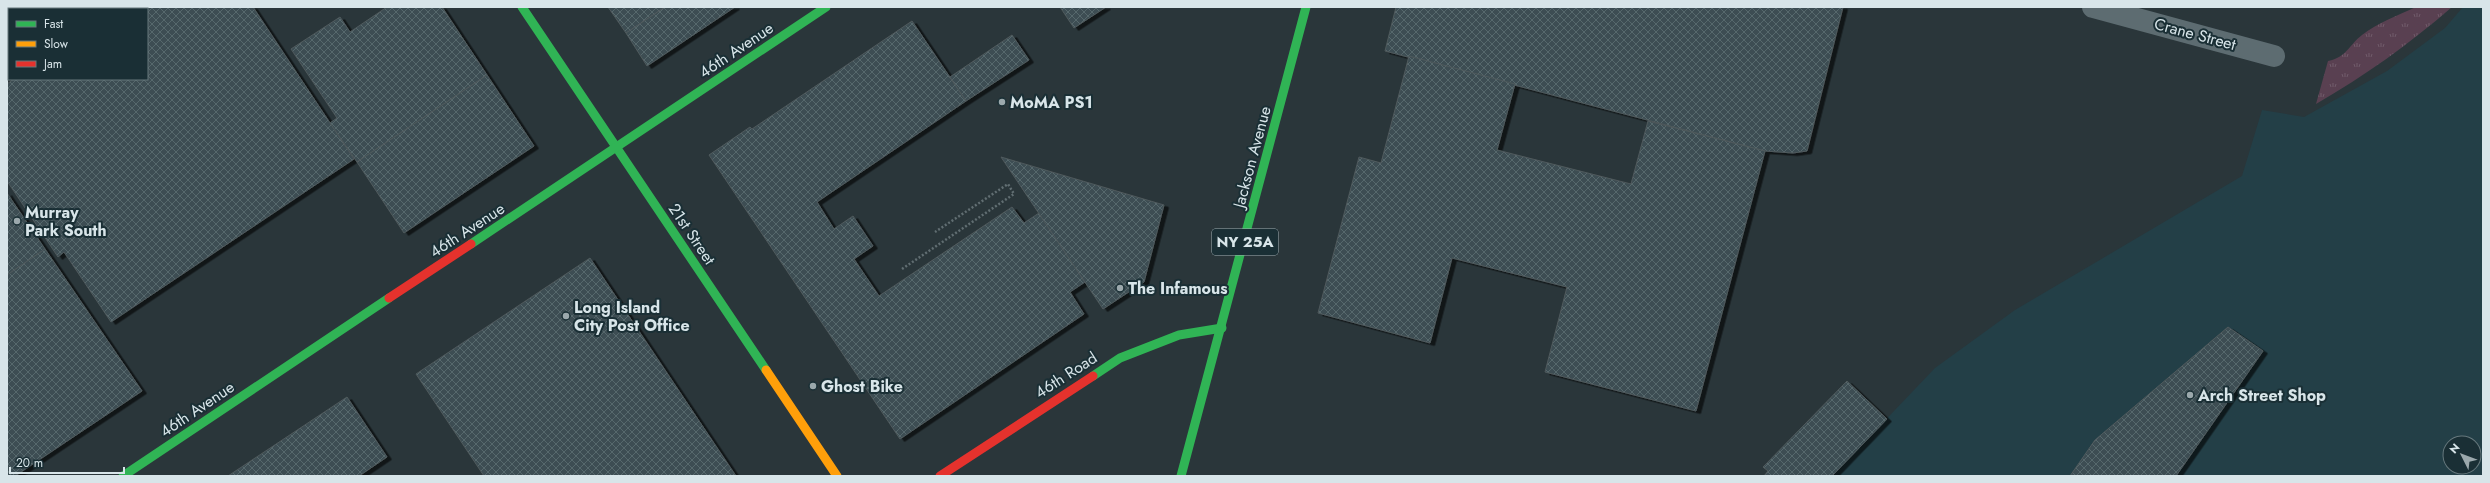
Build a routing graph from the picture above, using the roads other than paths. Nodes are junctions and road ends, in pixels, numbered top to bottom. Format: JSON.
{"nodes":[{"id":1,"x":522,"y":7,"type":"edge"},
{"id":2,"x":826,"y":7,"type":"edge"},
{"id":3,"x":1306,"y":7,"type":"edge"},
{"id":4,"x":2093,"y":7,"type":"edge"},
{"id":5,"x":2274,"y":56,"type":"dead end"},
{"id":6,"x":617,"y":148,"type":"junction"},
{"id":7,"x":1222,"y":328,"type":"junction"},
{"id":8,"x":123,"y":476,"type":"edge"},
{"id":9,"x":837,"y":476,"type":"edge"},
{"id":10,"x":940,"y":476,"type":"edge"},
{"id":11,"x":1181,"y":476,"type":"edge"}],
"edges":[{"from":1,"to":6,"type":"street","name":"21st Street"},
{"from":2,"to":6,"type":"street","name":"46th Avenue"},
{"from":3,"to":7,"type":"street","name":"Jackson Avenue","number":"NY 25A"},
{"from":4,"to":5,"type":"street","name":"Crane Street"},
{"from":6,"to":8,"type":"street","name":"46th Avenue"},
{"from":6,"to":9,"type":"street","name":"21st Street"},
{"from":7,"to":10,"type":"street","name":"46th Road"},
{"from":7,"to":11,"type":"street","name":"Jackson Avenue","number":"NY 25A"}]}
